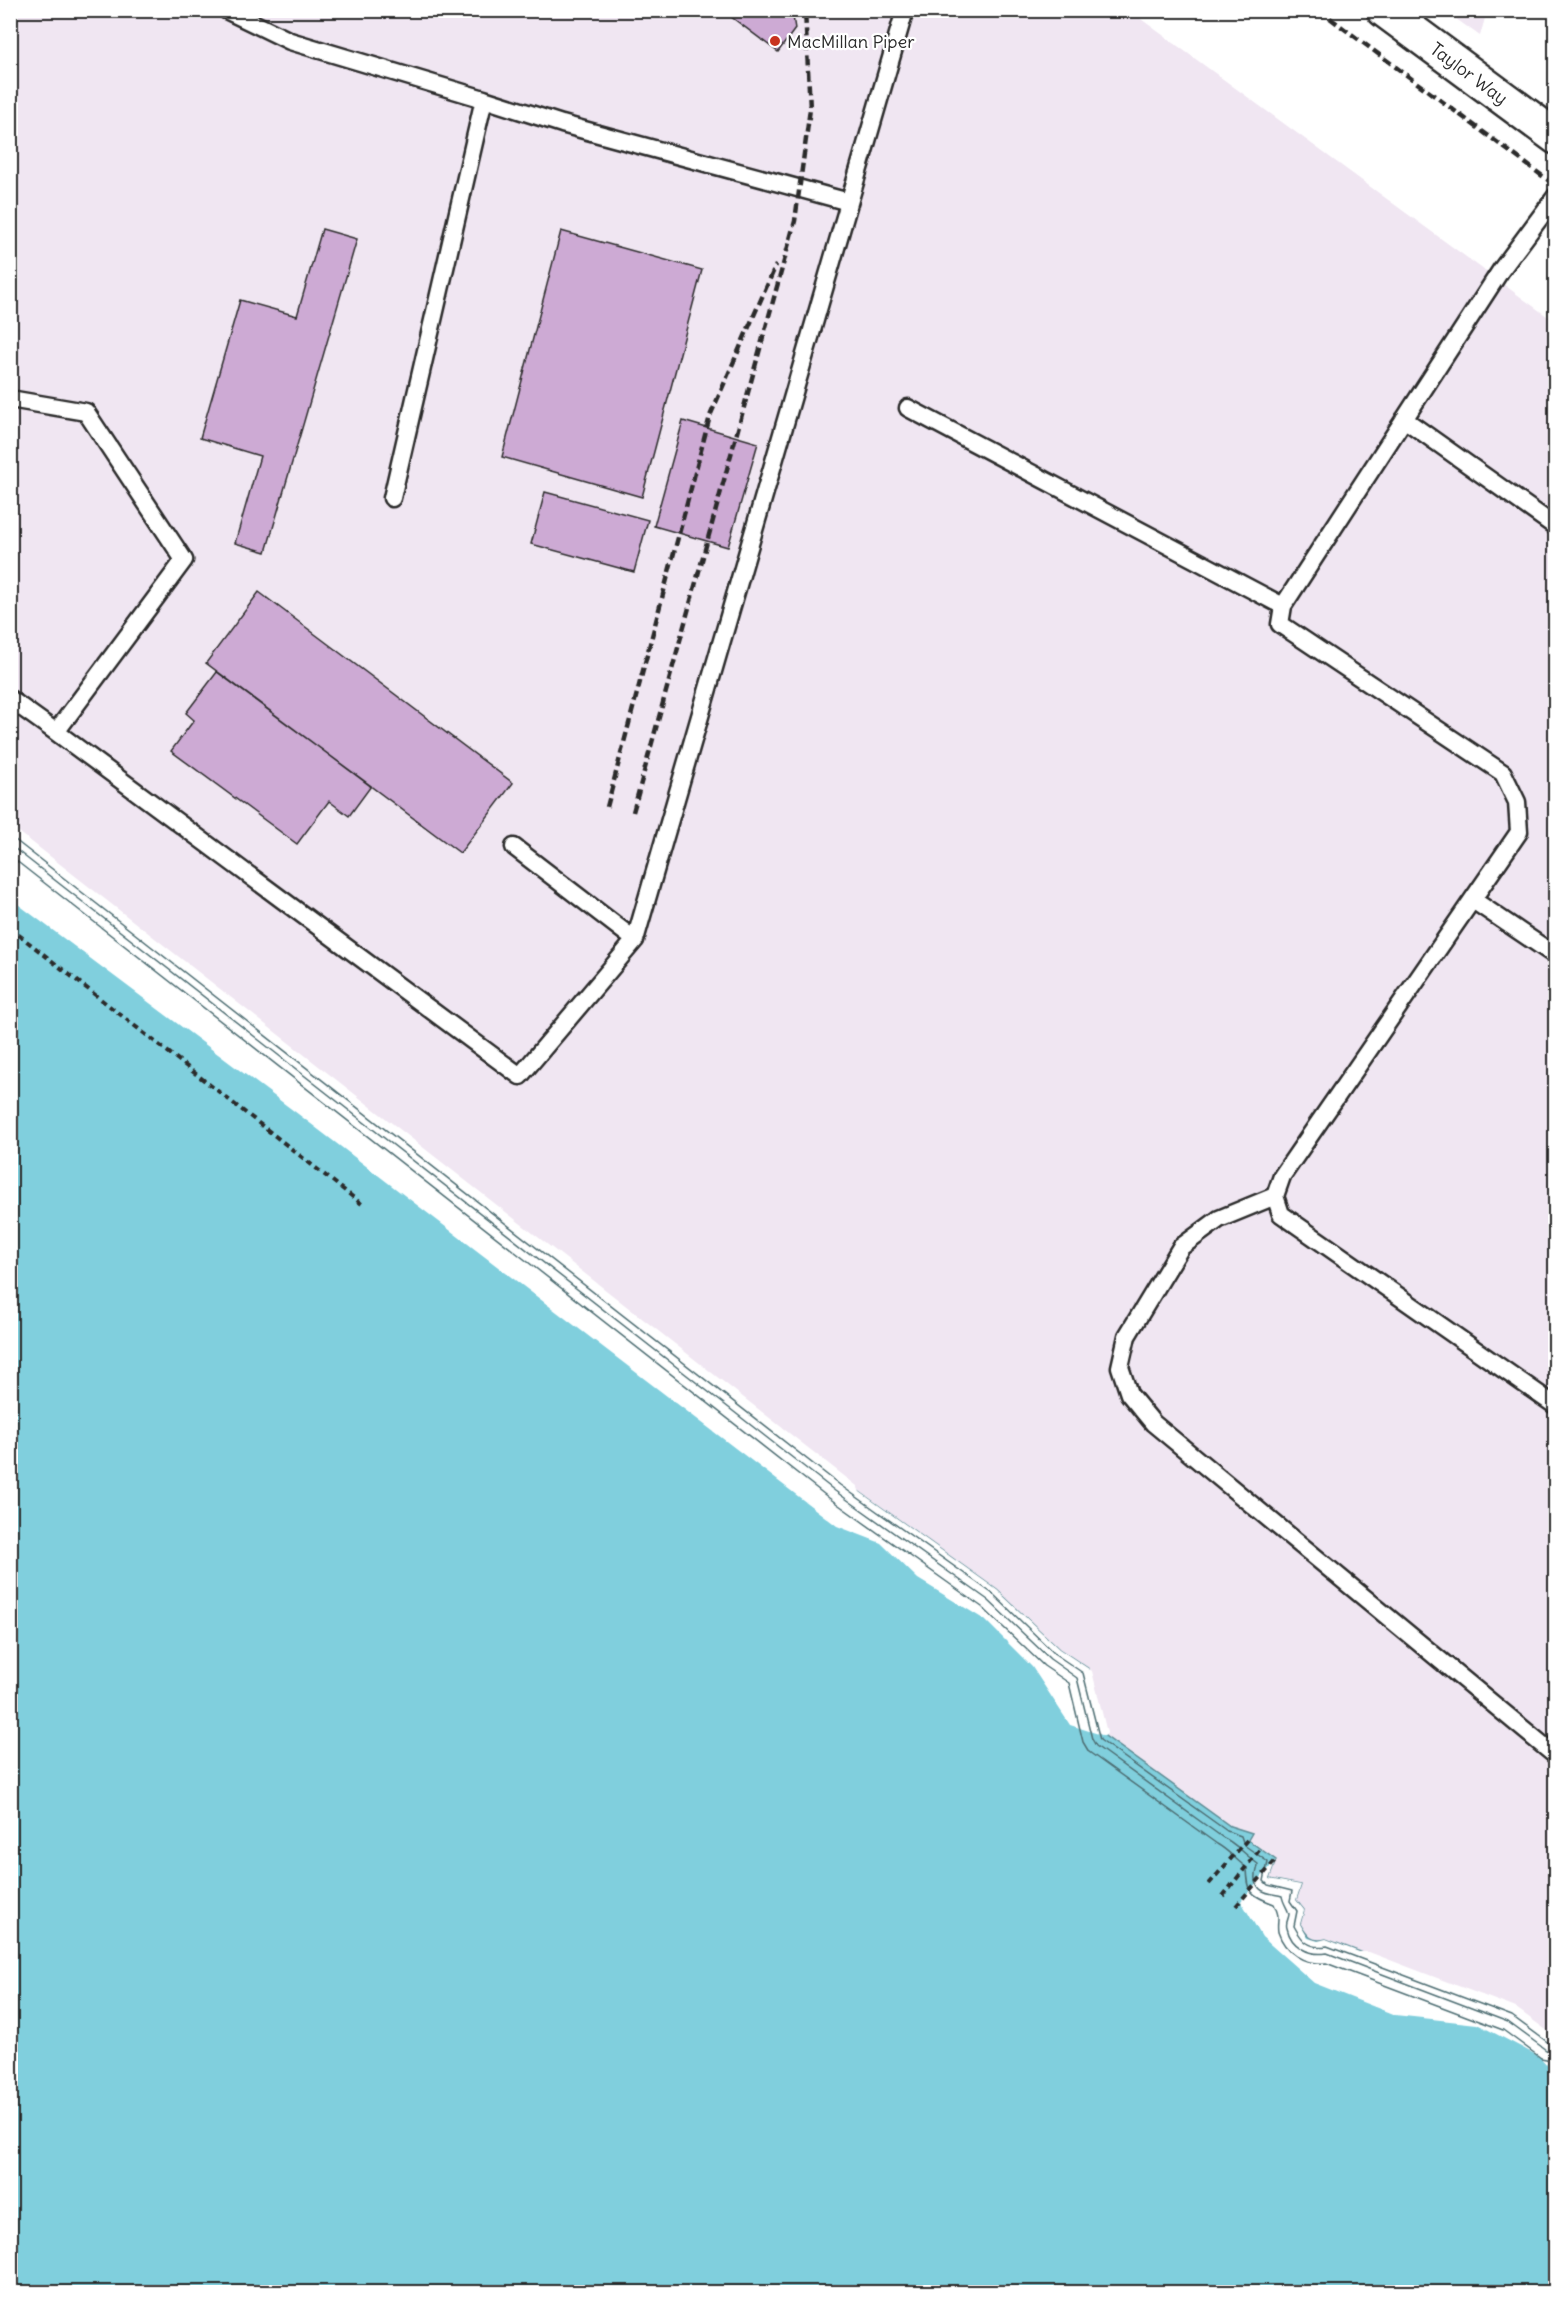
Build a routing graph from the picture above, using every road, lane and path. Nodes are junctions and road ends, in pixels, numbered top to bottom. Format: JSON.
{"nodes":[{"id":1,"x":226,"y":10,"type":"edge"},
{"id":2,"x":904,"y":10,"type":"edge"},
{"id":3,"x":1384,"y":10,"type":"edge"},
{"id":4,"x":484,"y":99,"type":"junction"},
{"id":5,"x":1556,"y":137,"type":"edge"},
{"id":6,"x":1556,"y":196,"type":"edge"},
{"id":7,"x":849,"y":202,"type":"junction"},
{"id":8,"x":10,"y":399,"type":"edge"},
{"id":9,"x":908,"y":408,"type":"dead end"},
{"id":10,"x":1404,"y":419,"type":"junction"},
{"id":11,"x":392,"y":498,"type":"dead end"},
{"id":12,"x":1556,"y":527,"type":"edge"},
{"id":13,"x":1283,"y":606,"type":"junction"},
{"id":14,"x":10,"y":699,"type":"edge"},
{"id":15,"x":56,"y":732,"type":"junction"},
{"id":16,"x":514,"y":847,"type":"dead end"},
{"id":17,"x":1473,"y":900,"type":"junction"},
{"id":18,"x":10,"y":928,"type":"edge"},
{"id":19,"x":635,"y":940,"type":"junction"},
{"id":20,"x":1556,"y":956,"type":"edge"},
{"id":21,"x":1275,"y":1196,"type":"junction"},
{"id":22,"x":363,"y":1205,"type":"dead end"},
{"id":23,"x":1556,"y":1406,"type":"edge"},
{"id":24,"x":1556,"y":1756,"type":"edge"},
{"id":25,"x":1247,"y":1840,"type":"dead end"},
{"id":26,"x":1260,"y":1849,"type":"dead end"},
{"id":27,"x":1276,"y":1860,"type":"dead end"},
{"id":28,"x":1209,"y":1884,"type":"dead end"},
{"id":29,"x":1223,"y":1896,"type":"dead end"},
{"id":30,"x":1236,"y":1906,"type":"dead end"}],
"edges":[{"from":1,"to":4,"type":"lane"},
{"from":2,"to":7,"type":"lane"},
{"from":3,"to":5,"type":"street","name":"Taylor Way"},
{"from":4,"to":7,"type":"lane"},
{"from":4,"to":11,"type":"lane"},
{"from":6,"to":10,"type":"lane"},
{"from":7,"to":19,"type":"lane"},
{"from":8,"to":15,"type":"lane"},
{"from":9,"to":13,"type":"lane"},
{"from":10,"to":12,"type":"lane"},
{"from":10,"to":13,"type":"lane"},
{"from":13,"to":17,"type":"lane"},
{"from":14,"to":15,"type":"lane"},
{"from":15,"to":19,"type":"lane"},
{"from":16,"to":19,"type":"lane"},
{"from":17,"to":20,"type":"lane"},
{"from":17,"to":21,"type":"lane"},
{"from":18,"to":22,"type":"path"},
{"from":21,"to":23,"type":"lane"},
{"from":21,"to":24,"type":"lane"},
{"from":25,"to":28,"type":"path"},
{"from":26,"to":29,"type":"path"},
{"from":27,"to":30,"type":"path"}]}
